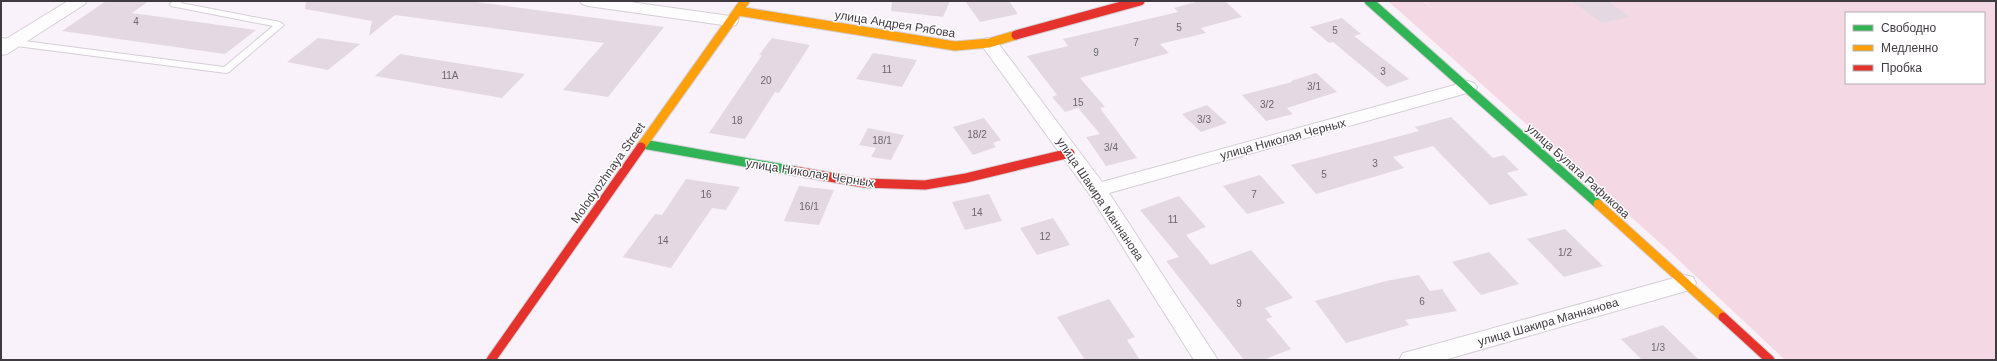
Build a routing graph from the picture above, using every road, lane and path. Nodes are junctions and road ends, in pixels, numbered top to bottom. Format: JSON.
{"nodes":[{"id":1,"x":79,"y":1,"type":"edge"},
{"id":2,"x":178,"y":1,"type":"edge"},
{"id":3,"x":588,"y":1,"type":"edge"},
{"id":4,"x":745,"y":1,"type":"edge"},
{"id":5,"x":1140,"y":1,"type":"edge"},
{"id":6,"x":1369,"y":1,"type":"edge"},
{"id":7,"x":734,"y":16,"type":"junction"},
{"id":8,"x":989,"y":43,"type":"junction"},
{"id":9,"x":4,"y":45,"type":"edge"},
{"id":10,"x":1468,"y":87,"type":"junction"},
{"id":11,"x":643,"y":144,"type":"junction"},
{"id":12,"x":1070,"y":153,"type":"junction"},
{"id":13,"x":1097,"y":190,"type":"junction"},
{"id":14,"x":1685,"y":283,"type":"junction"},
{"id":15,"x":491,"y":360,"type":"edge"},
{"id":16,"x":1206,"y":360,"type":"edge"},
{"id":17,"x":1411,"y":360,"type":"edge"},
{"id":18,"x":1770,"y":360,"type":"edge"}],
"edges":[{"from":1,"to":9,"type":"street"},
{"from":2,"to":9,"type":"lane"},
{"from":3,"to":7,"type":"street"},
{"from":4,"to":7,"type":"street","name":"Molodyozhnaya Street"},
{"from":5,"to":8,"type":"street","name":"улица Андрея Рябова"},
{"from":6,"to":10,"type":"street","name":"улица Булата Рафикова"},
{"from":7,"to":8,"type":"street","name":"улица Андрея Рябова"},
{"from":7,"to":11,"type":"street","name":"Molodyozhnaya Street"},
{"from":8,"to":12,"type":"street","name":"улица Шакира Маннанова"},
{"from":10,"to":13,"type":"street","name":"улица Николая Черных"},
{"from":10,"to":14,"type":"street","name":"улица Булата Рафикова"},
{"from":11,"to":12,"type":"street","name":"улица Николая Черных"},
{"from":11,"to":15,"type":"street","name":"Molodyozhnaya Street"},
{"from":12,"to":13,"type":"street","name":"улица Шакира Маннанова"},
{"from":13,"to":16,"type":"street","name":"улица Шакира Маннанова"},
{"from":14,"to":17,"type":"street","name":"улица Шакира Маннанова"},
{"from":14,"to":18,"type":"street","name":"улица Булата Рафикова"}]}
